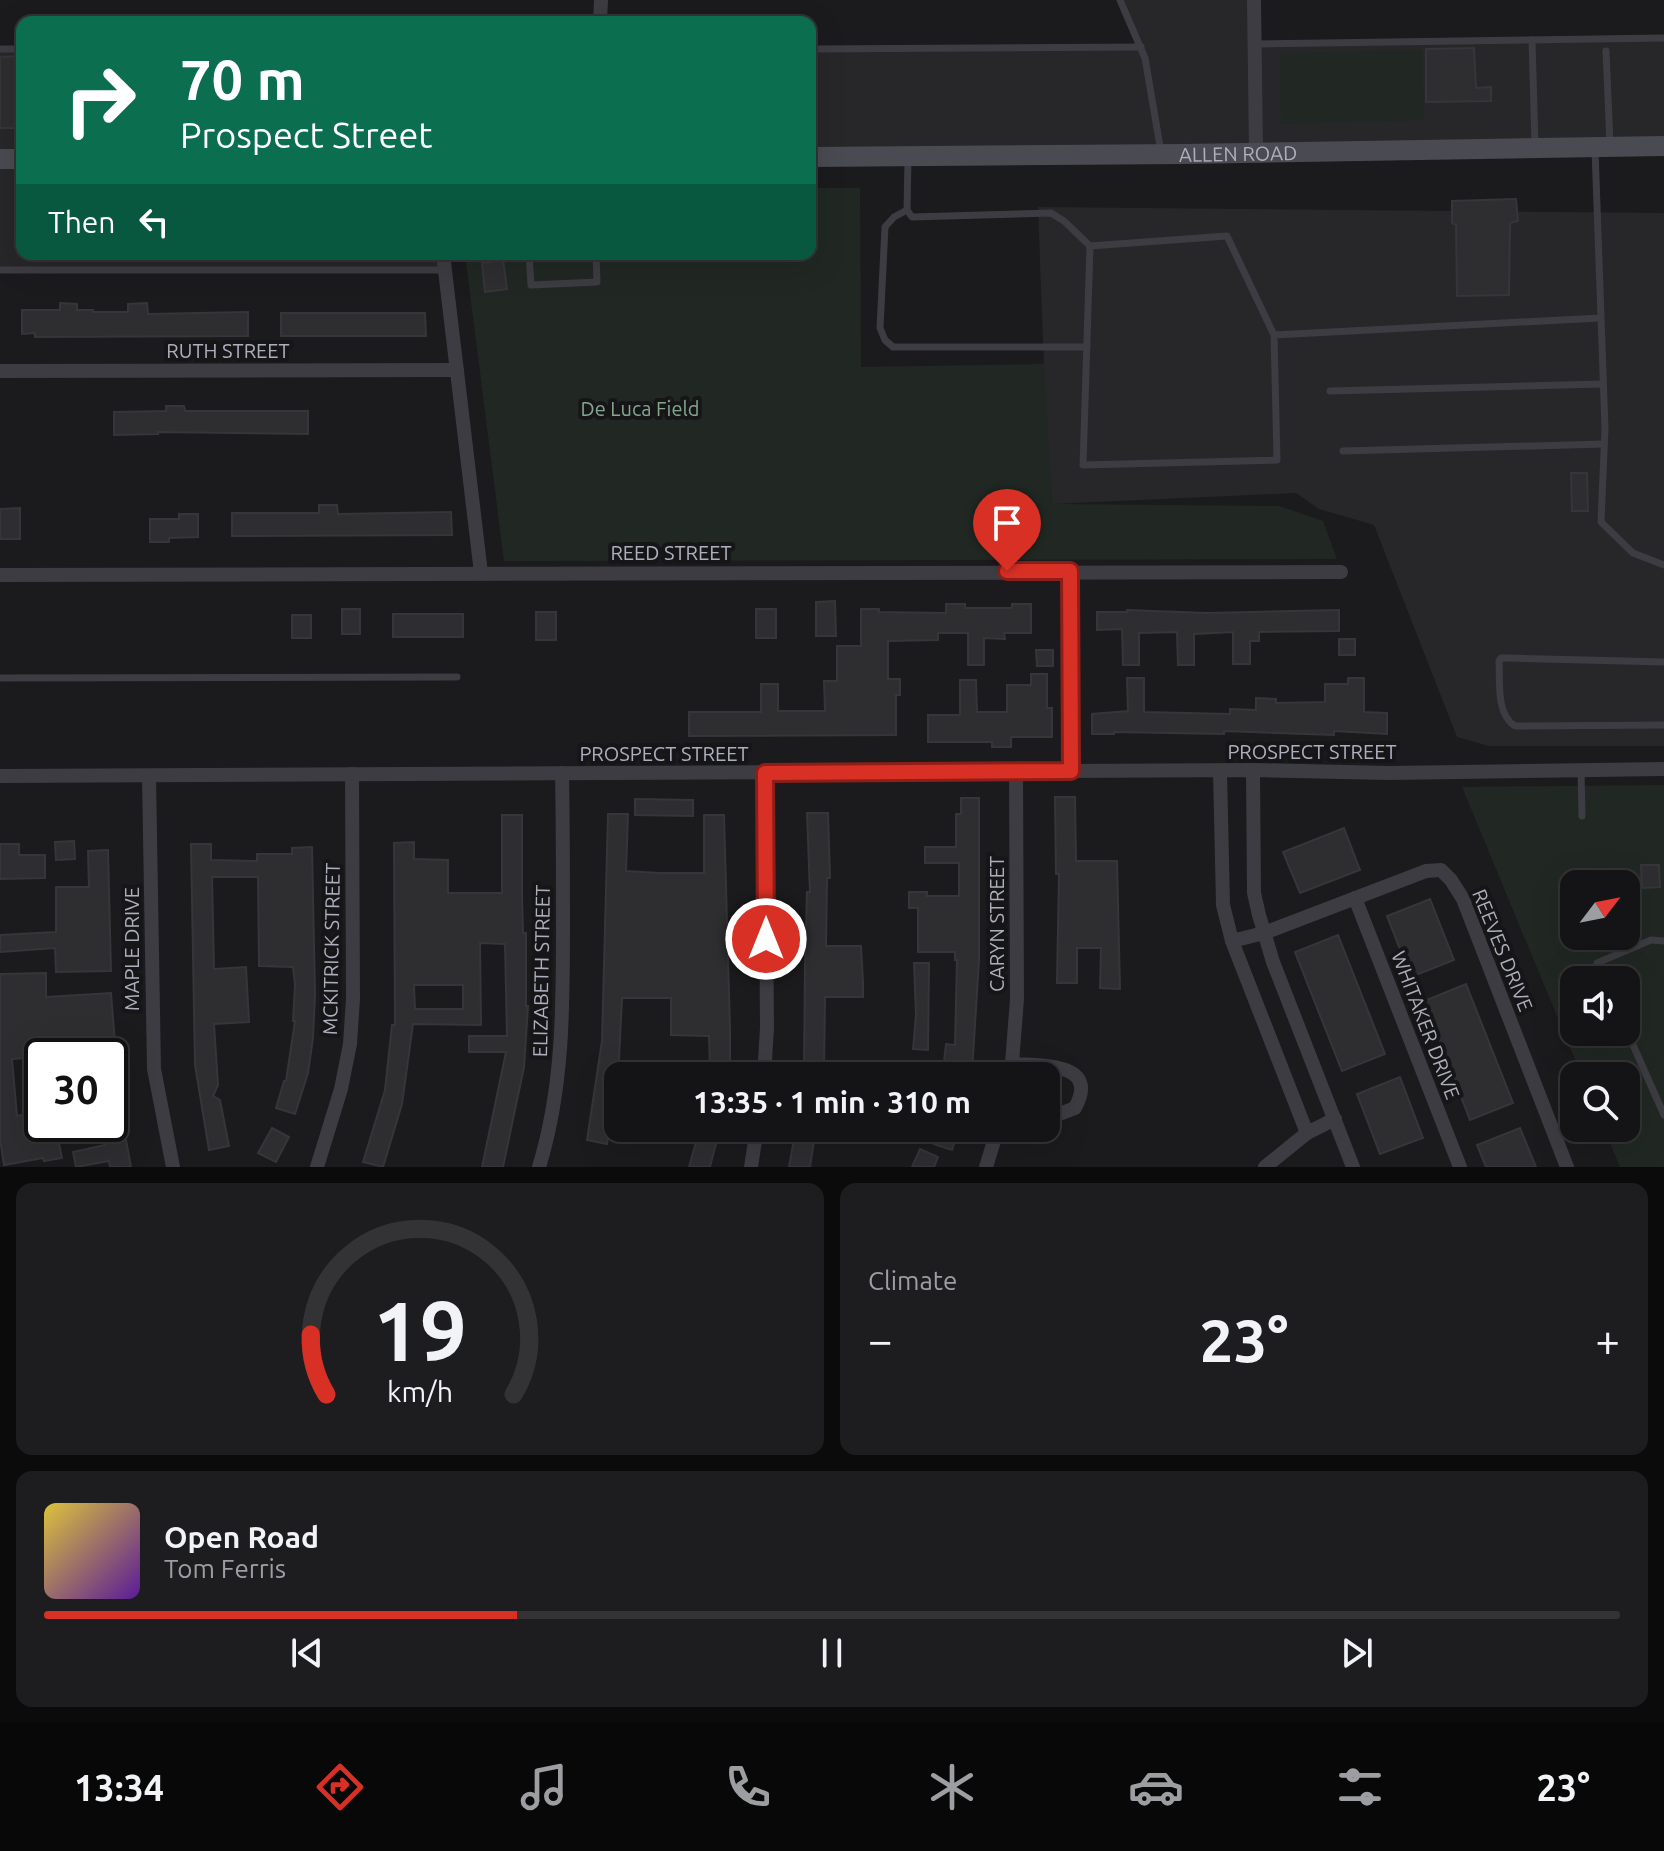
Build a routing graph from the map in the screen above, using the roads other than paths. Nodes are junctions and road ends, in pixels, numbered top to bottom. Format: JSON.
{"nodes":[{"id":1,"x":1120,"y":0,"type":"edge"},
{"id":2,"x":1254,"y":0,"type":"edge"},
{"id":3,"x":1664,"y":38,"type":"edge"},
{"id":4,"x":1532,"y":40,"type":"junction"},
{"id":5,"x":1254,"y":44,"type":"junction"},
{"id":6,"x":1141,"y":47,"type":"junction"},
{"id":7,"x":816,"y":49,"type":"edge"},
{"id":8,"x":1606,"y":51,"type":"dead end"},
{"id":9,"x":1602,"y":146,"type":"junction"},
{"id":10,"x":1664,"y":146,"type":"edge"},
{"id":11,"x":1535,"y":147,"type":"junction"},
{"id":12,"x":1256,"y":151,"type":"junction"},
{"id":13,"x":1161,"y":155,"type":"junction"},
{"id":14,"x":816,"y":157,"type":"edge"},
{"id":15,"x":908,"y":157,"type":"junction"},
{"id":16,"x":907,"y":210,"type":"junction"},
{"id":17,"x":1090,"y":246,"type":"junction"},
{"id":18,"x":444,"y":260,"type":"edge"},
{"id":19,"x":529,"y":260,"type":"edge"},
{"id":20,"x":596,"y":260,"type":"edge"},
{"id":21,"x":0,"y":270,"type":"edge"},
{"id":22,"x":445,"y":270,"type":"junction"},
{"id":23,"x":1600,"y":318,"type":"junction"},
{"id":24,"x":1274,"y":335,"type":"junction"},
{"id":25,"x":1087,"y":347,"type":"junction"},
{"id":26,"x":457,"y":370,"type":"junction"},
{"id":27,"x":0,"y":371,"type":"edge"},
{"id":28,"x":1603,"y":384,"type":"junction"},
{"id":29,"x":1330,"y":391,"type":"dead end"},
{"id":30,"x":1604,"y":444,"type":"junction"},
{"id":31,"x":1343,"y":451,"type":"dead end"},
{"id":32,"x":1664,"y":565,"type":"edge"},
{"id":33,"x":1070,"y":571,"type":"junction"},
{"id":34,"x":1341,"y":572,"type":"dead end"},
{"id":35,"x":481,"y":573,"type":"junction"},
{"id":36,"x":0,"y":575,"type":"edge"},
{"id":37,"x":1664,"y":662,"type":"edge"},
{"id":38,"x":457,"y":677,"type":"dead end"},
{"id":39,"x":0,"y":678,"type":"edge"},
{"id":40,"x":1664,"y":725,"type":"edge"},
{"id":41,"x":1664,"y":769,"type":"edge"},
{"id":42,"x":1253,"y":770,"type":"junction"},
{"id":43,"x":1581,"y":770,"type":"junction"},
{"id":44,"x":1016,"y":771,"type":"junction"},
{"id":45,"x":1071,"y":771,"type":"junction"},
{"id":46,"x":1220,"y":771,"type":"junction"},
{"id":47,"x":562,"y":773,"type":"junction"},
{"id":48,"x":765,"y":773,"type":"junction"},
{"id":49,"x":352,"y":774,"type":"junction"},
{"id":50,"x":0,"y":776,"type":"edge"},
{"id":51,"x":149,"y":776,"type":"junction"},
{"id":52,"x":1582,"y":816,"type":"dead end"},
{"id":53,"x":1355,"y":898,"type":"junction"},
{"id":54,"x":1264,"y":933,"type":"junction"},
{"id":55,"x":1232,"y":941,"type":"junction"},
{"id":56,"x":1664,"y":941,"type":"edge"},
{"id":57,"x":1598,"y":966,"type":"edge"},
{"id":58,"x":1634,"y":1046,"type":"edge"},
{"id":59,"x":765,"y":1062,"type":"edge"},
{"id":60,"x":1013,"y":1062,"type":"edge"},
{"id":61,"x":1060,"y":1067,"type":"edge"},
{"id":62,"x":1060,"y":1113,"type":"edge"},
{"id":63,"x":1664,"y":1115,"type":"edge"},
{"id":64,"x":1335,"y":1119,"type":"junction"},
{"id":65,"x":1307,"y":1133,"type":"junction"},
{"id":66,"x":755,"y":1142,"type":"edge"},
{"id":67,"x":994,"y":1142,"type":"edge"},
{"id":68,"x":173,"y":1167,"type":"edge"},
{"id":69,"x":317,"y":1167,"type":"edge"},
{"id":70,"x":539,"y":1167,"type":"edge"},
{"id":71,"x":751,"y":1167,"type":"edge"},
{"id":72,"x":986,"y":1167,"type":"edge"},
{"id":73,"x":1265,"y":1167,"type":"edge"},
{"id":74,"x":1353,"y":1167,"type":"edge"},
{"id":75,"x":1460,"y":1167,"type":"edge"},
{"id":76,"x":1567,"y":1167,"type":"edge"}],
"edges":[{"from":1,"to":6,"type":"lane"},
{"from":2,"to":5,"type":"street"},
{"from":3,"to":4,"type":"lane"},
{"from":4,"to":5,"type":"lane"},
{"from":4,"to":11,"type":"lane"},
{"from":5,"to":12,"type":"street"},
{"from":6,"to":7,"type":"lane"},
{"from":6,"to":13,"type":"lane"},
{"from":8,"to":9,"type":"lane"},
{"from":9,"to":10,"type":"main road","name":"ALLEN ROAD"},
{"from":9,"to":11,"type":"main road","name":"ALLEN ROAD"},
{"from":9,"to":23,"type":"lane"},
{"from":11,"to":12,"type":"main road","name":"ALLEN ROAD"},
{"from":12,"to":13,"type":"main road","name":"ALLEN ROAD"},
{"from":13,"to":15,"type":"main road","name":"ALLEN ROAD"},
{"from":14,"to":15,"type":"main road","name":"ALLEN ROAD"},
{"from":15,"to":16,"type":"lane"},
{"from":16,"to":17,"type":"lane"},
{"from":16,"to":25,"type":"lane"},
{"from":17,"to":24,"type":"lane"},
{"from":17,"to":25,"type":"lane"},
{"from":18,"to":22,"type":"street"},
{"from":19,"to":20,"type":"lane"},
{"from":21,"to":22,"type":"lane"},
{"from":22,"to":26,"type":"street"},
{"from":23,"to":24,"type":"lane"},
{"from":23,"to":28,"type":"lane"},
{"from":24,"to":25,"type":"lane"},
{"from":26,"to":27,"type":"street","name":"RUTH STREET"},
{"from":26,"to":35,"type":"street"},
{"from":28,"to":29,"type":"lane"},
{"from":28,"to":30,"type":"lane"},
{"from":30,"to":31,"type":"lane"},
{"from":30,"to":32,"type":"lane"},
{"from":33,"to":34,"type":"street","name":"REED STREET"},
{"from":33,"to":35,"type":"street","name":"REED STREET"},
{"from":33,"to":45,"type":"street"},
{"from":35,"to":36,"type":"street","name":"REED STREET"},
{"from":37,"to":40,"type":"lane"},
{"from":38,"to":39,"type":"lane"},
{"from":41,"to":43,"type":"street","name":"PROSPECT STREET"},
{"from":42,"to":43,"type":"street","name":"PROSPECT STREET"},
{"from":42,"to":46,"type":"street","name":"PROSPECT STREET"},
{"from":42,"to":54,"type":"street"},
{"from":43,"to":52,"type":"lane"},
{"from":44,"to":45,"type":"street","name":"PROSPECT STREET"},
{"from":44,"to":48,"type":"street","name":"PROSPECT STREET"},
{"from":44,"to":60,"type":"street","name":"CARYN STREET"},
{"from":45,"to":46,"type":"street","name":"PROSPECT STREET"},
{"from":46,"to":55,"type":"street"},
{"from":47,"to":48,"type":"street","name":"PROSPECT STREET"},
{"from":47,"to":49,"type":"street","name":"PROSPECT STREET"},
{"from":47,"to":70,"type":"street","name":"ELIZABETH STREET"},
{"from":48,"to":59,"type":"street"},
{"from":49,"to":51,"type":"street","name":"PROSPECT STREET"},
{"from":49,"to":69,"type":"street","name":"MCKITRICK STREET"},
{"from":50,"to":51,"type":"street","name":"PROSPECT STREET"},
{"from":51,"to":68,"type":"street","name":"MAPLE DRIVE"},
{"from":53,"to":54,"type":"street","name":"REEVES DRIVE"},
{"from":53,"to":75,"type":"street","name":"WHITAKER DRIVE"},
{"from":53,"to":76,"type":"street","name":"REEVES DRIVE"},
{"from":54,"to":55,"type":"street","name":"REEVES DRIVE"},
{"from":54,"to":64,"type":"street"},
{"from":55,"to":65,"type":"street"},
{"from":56,"to":57,"type":"lane"},
{"from":58,"to":63,"type":"lane"},
{"from":61,"to":62,"type":"street"},
{"from":64,"to":65,"type":"street"},
{"from":64,"to":74,"type":"street"},
{"from":65,"to":73,"type":"street"},
{"from":66,"to":71,"type":"street"},
{"from":67,"to":72,"type":"street"}]}
